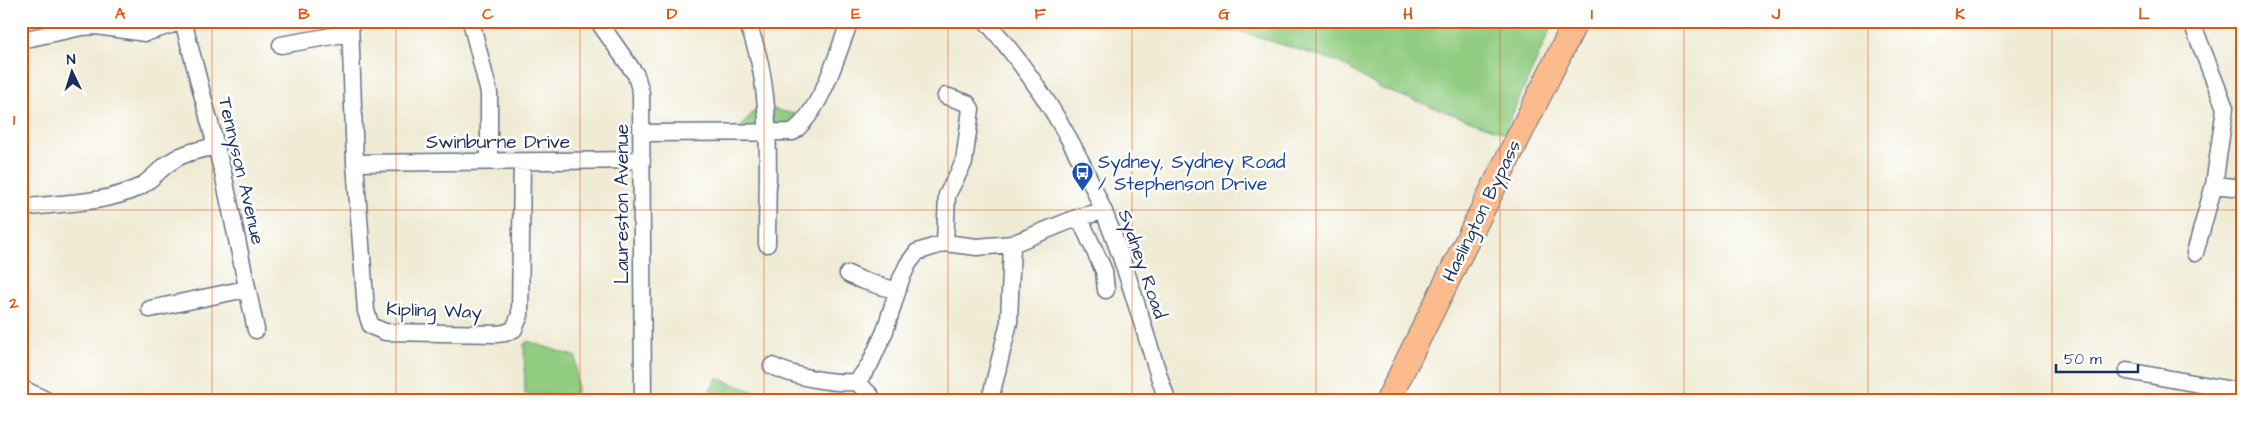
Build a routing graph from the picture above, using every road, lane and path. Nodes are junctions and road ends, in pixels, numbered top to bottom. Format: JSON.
{"nodes":[{"id":1,"x":183,"y":21,"type":"edge"},
{"id":2,"x":471,"y":21,"type":"edge"},
{"id":3,"x":598,"y":21,"type":"edge"},
{"id":4,"x":746,"y":21,"type":"edge"},
{"id":5,"x":850,"y":21,"type":"edge"},
{"id":6,"x":986,"y":21,"type":"edge"},
{"id":7,"x":1576,"y":21,"type":"edge"},
{"id":8,"x":349,"y":27,"type":"edge"},
{"id":9,"x":2194,"y":28,"type":"dead end"},
{"id":10,"x":21,"y":40,"type":"edge"},
{"id":11,"x":281,"y":45,"type":"dead end"},
{"id":12,"x":946,"y":96,"type":"dead end"},
{"id":13,"x":642,"y":133,"type":"junction"},
{"id":14,"x":766,"y":134,"type":"junction"},
{"id":15,"x":216,"y":146,"type":"junction"},
{"id":16,"x":642,"y":160,"type":"junction"},
{"id":17,"x":489,"y":161,"type":"junction"},
{"id":18,"x":522,"y":162,"type":"junction"},
{"id":19,"x":355,"y":163,"type":"junction"},
{"id":20,"x":2214,"y":185,"type":"junction"},
{"id":21,"x":2243,"y":188,"type":"edge"},
{"id":22,"x":21,"y":208,"type":"edge"},
{"id":23,"x":1104,"y":211,"type":"junction"},
{"id":24,"x":1079,"y":217,"type":"junction"},
{"id":25,"x":945,"y":243,"type":"junction"},
{"id":26,"x":767,"y":244,"type":"dead end"},
{"id":27,"x":1012,"y":244,"type":"junction"},
{"id":28,"x":2195,"y":253,"type":"dead end"},
{"id":29,"x":848,"y":274,"type":"dead end"},
{"id":30,"x":246,"y":289,"type":"junction"},
{"id":31,"x":1106,"y":290,"type":"dead end"},
{"id":32,"x":897,"y":291,"type":"junction"},
{"id":33,"x":150,"y":309,"type":"dead end"},
{"id":34,"x":256,"y":330,"type":"dead end"},
{"id":35,"x":772,"y":366,"type":"dead end"},
{"id":36,"x":2127,"y":371,"type":"dead end"},
{"id":37,"x":857,"y":382,"type":"junction"},
{"id":38,"x":21,"y":388,"type":"edge"},
{"id":39,"x":2243,"y":392,"type":"edge"},
{"id":40,"x":871,"y":396,"type":"dead end"},
{"id":41,"x":46,"y":400,"type":"edge"},
{"id":42,"x":643,"y":400,"type":"edge"},
{"id":43,"x":990,"y":400,"type":"edge"},
{"id":44,"x":1167,"y":400,"type":"edge"},
{"id":45,"x":1388,"y":400,"type":"edge"}],
"edges":[{"from":1,"to":10,"type":"street"},
{"from":1,"to":15,"type":"street","name":"Tennyson Avenue"},
{"from":2,"to":17,"type":"street"},
{"from":3,"to":13,"type":"street","name":"Laureston Avenue"},
{"from":4,"to":14,"type":"street"},
{"from":5,"to":14,"type":"street"},
{"from":6,"to":23,"type":"street","name":"Sydney Road"},
{"from":7,"to":45,"type":"highway","name":"Haslington Bypass"},
{"from":8,"to":11,"type":"street"},
{"from":8,"to":19,"type":"street","name":"Kipling Way"},
{"from":9,"to":20,"type":"street"},
{"from":12,"to":25,"type":"street"},
{"from":13,"to":14,"type":"street"},
{"from":13,"to":16,"type":"street","name":"Laureston Avenue"},
{"from":14,"to":26,"type":"street"},
{"from":15,"to":22,"type":"street"},
{"from":15,"to":30,"type":"street","name":"Tennyson Avenue"},
{"from":16,"to":18,"type":"street","name":"Swinburne Drive"},
{"from":16,"to":42,"type":"street","name":"Laureston Avenue"},
{"from":17,"to":18,"type":"street","name":"Swinburne Drive"},
{"from":17,"to":19,"type":"street","name":"Swinburne Drive"},
{"from":18,"to":19,"type":"street","name":"Kipling Way"},
{"from":20,"to":21,"type":"street"},
{"from":20,"to":28,"type":"street"},
{"from":23,"to":24,"type":"street"},
{"from":23,"to":44,"type":"street","name":"Sydney Road"},
{"from":24,"to":27,"type":"street"},
{"from":24,"to":31,"type":"street","name":"Sydney Road"},
{"from":25,"to":27,"type":"street"},
{"from":25,"to":32,"type":"street"},
{"from":27,"to":43,"type":"street"},
{"from":29,"to":32,"type":"street"},
{"from":30,"to":33,"type":"street"},
{"from":30,"to":34,"type":"street","name":"Tennyson Avenue"},
{"from":32,"to":37,"type":"street"},
{"from":35,"to":37,"type":"street"},
{"from":36,"to":39,"type":"street"},
{"from":37,"to":40,"type":"street"},
{"from":38,"to":41,"type":"street"}]}
